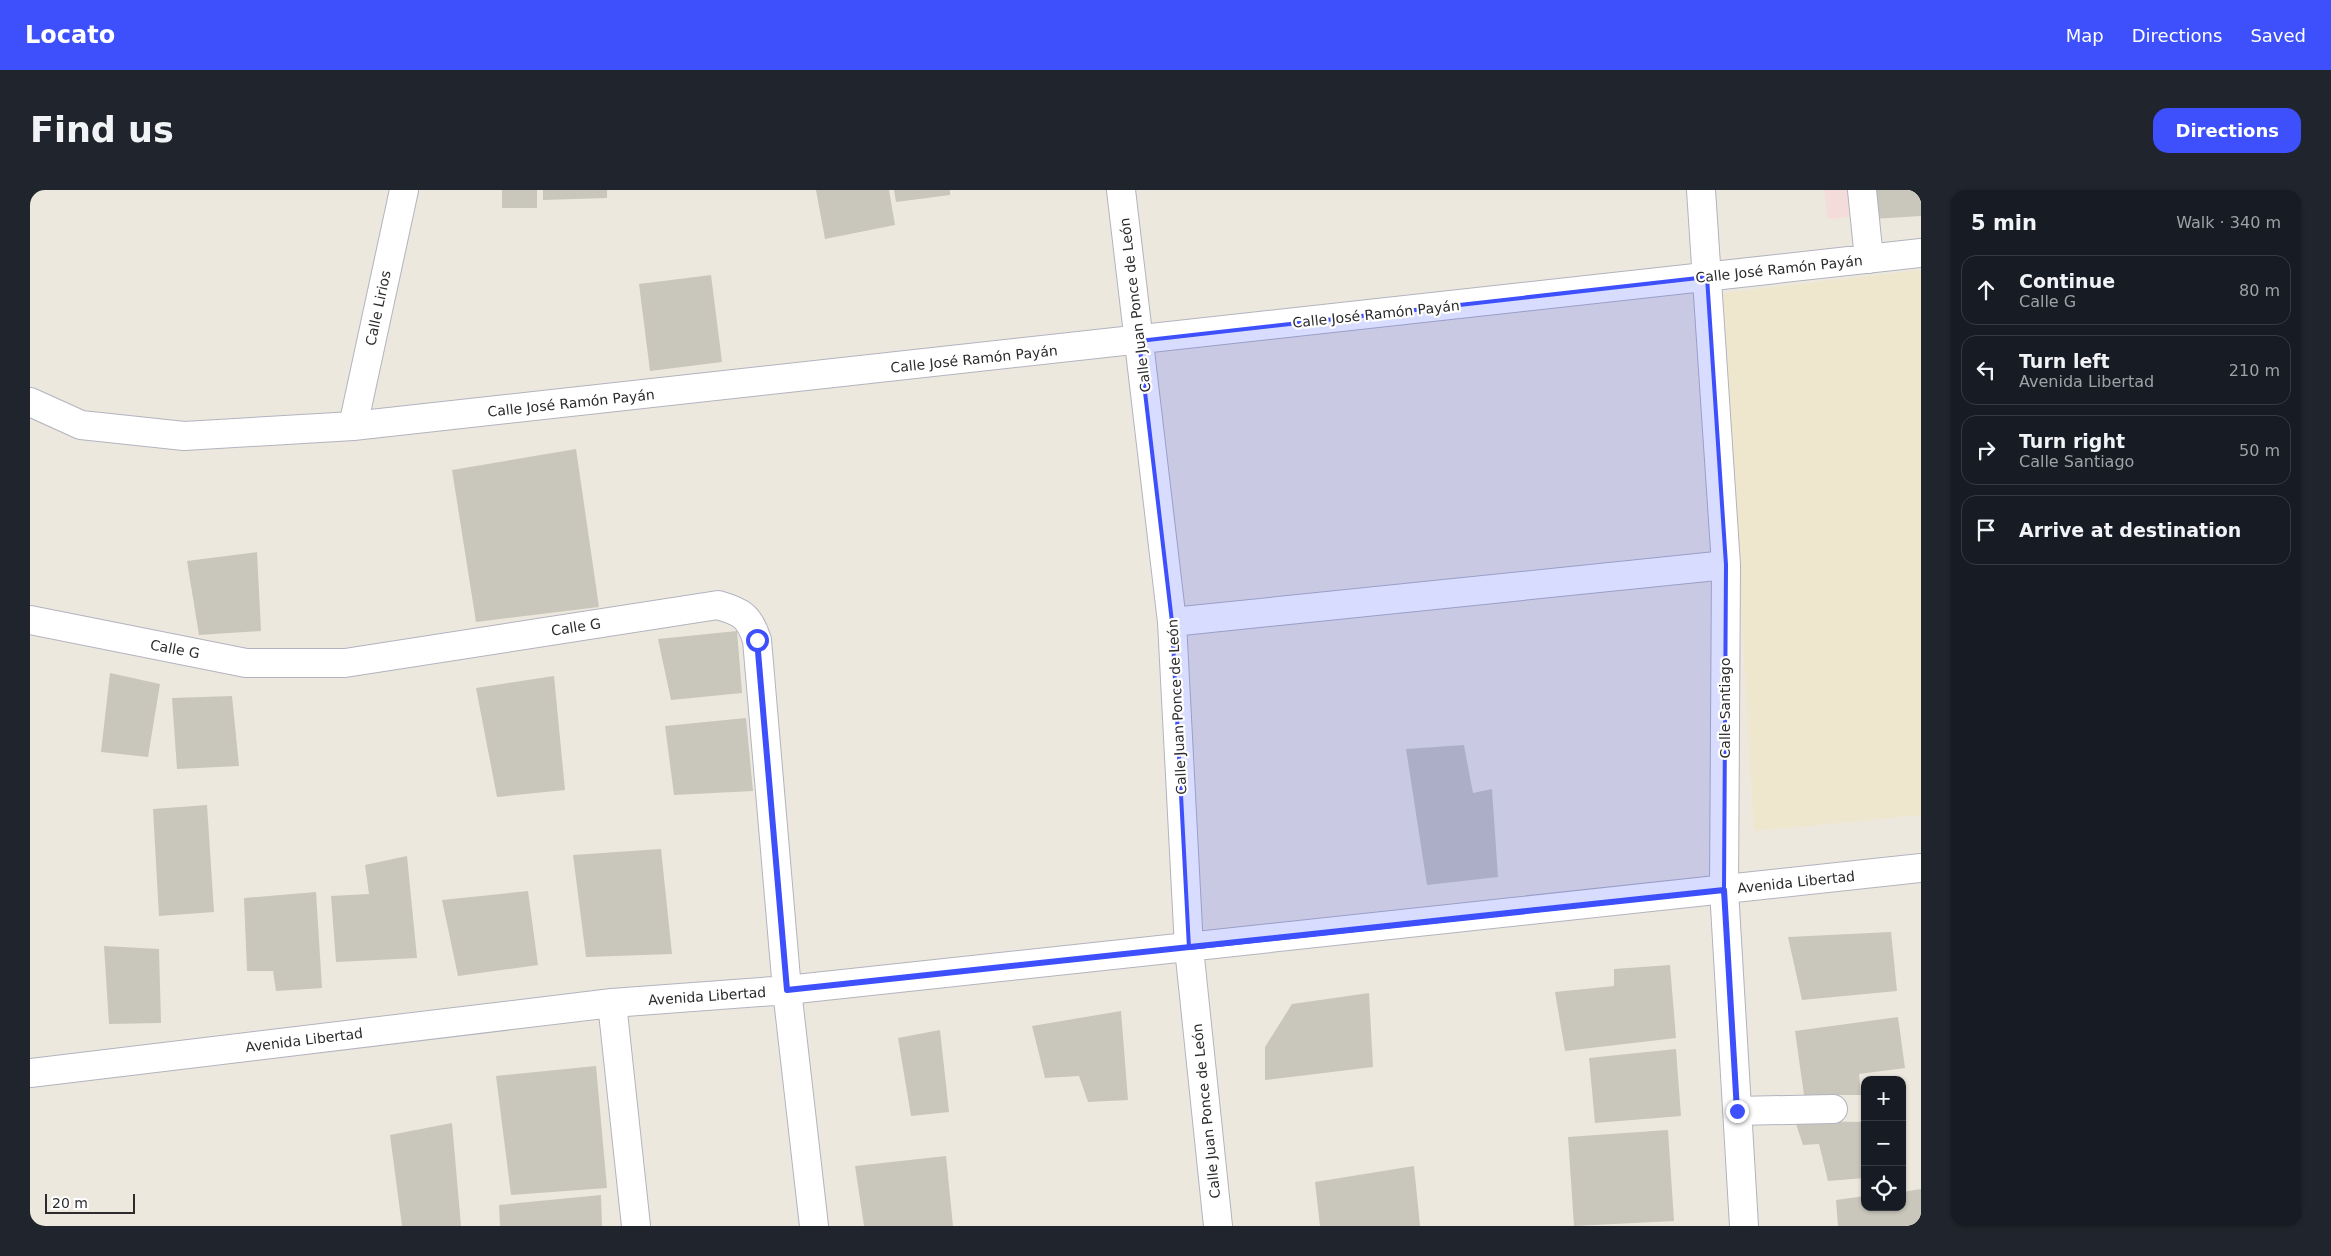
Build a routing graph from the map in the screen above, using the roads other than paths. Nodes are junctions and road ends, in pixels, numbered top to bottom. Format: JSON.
{"nodes":[{"id":1,"x":404,"y":190,"type":"edge"},
{"id":2,"x":1121,"y":190,"type":"edge"},
{"id":3,"x":1701,"y":190,"type":"edge"},
{"id":4,"x":1862,"y":190,"type":"edge"},
{"id":5,"x":1921,"y":253,"type":"edge"},
{"id":6,"x":1869,"y":259,"type":"junction"},
{"id":7,"x":1707,"y":277,"type":"junction"},
{"id":8,"x":1139,"y":341,"type":"junction"},
{"id":9,"x":30,"y":402,"type":"edge"},
{"id":10,"x":353,"y":426,"type":"junction"},
{"id":11,"x":1726,"y":565,"type":"junction"},
{"id":12,"x":30,"y":620,"type":"edge"},
{"id":13,"x":1172,"y":622,"type":"junction"},
{"id":14,"x":1921,"y":868,"type":"edge"},
{"id":15,"x":1724,"y":890,"type":"junction"},
{"id":16,"x":1189,"y":948,"type":"junction"},
{"id":17,"x":787,"y":990,"type":"junction"},
{"id":18,"x":612,"y":1003,"type":"junction"},
{"id":19,"x":30,"y":1073,"type":"edge"},
{"id":20,"x":1833,"y":1109,"type":"dead end"},
{"id":21,"x":1737,"y":1111,"type":"junction"},
{"id":22,"x":636,"y":1226,"type":"edge"},
{"id":23,"x":814,"y":1226,"type":"edge"},
{"id":24,"x":1218,"y":1226,"type":"edge"},
{"id":25,"x":1744,"y":1226,"type":"edge"}],
"edges":[{"from":1,"to":10,"type":"street","name":"Calle Lirios"},
{"from":2,"to":8,"type":"street","name":"Calle Juan Ponce de León"},
{"from":3,"to":7,"type":"street","name":"Calle Santiago"},
{"from":4,"to":6,"type":"street"},
{"from":5,"to":6,"type":"street","name":"Calle José Ramón Payán"},
{"from":6,"to":7,"type":"street","name":"Calle José Ramón Payán"},
{"from":7,"to":8,"type":"street","name":"Calle José Ramón Payán"},
{"from":7,"to":11,"type":"street","name":"Calle Santiago"},
{"from":8,"to":10,"type":"street","name":"Calle José Ramón Payán"},
{"from":8,"to":13,"type":"street","name":"Calle Juan Ponce de León"},
{"from":9,"to":10,"type":"street","name":"Calle José Ramón Payán"},
{"from":11,"to":13,"type":"street"},
{"from":11,"to":15,"type":"street","name":"Calle Santiago"},
{"from":12,"to":17,"type":"street","name":"Calle G"},
{"from":13,"to":16,"type":"street","name":"Calle Juan Ponce de León"},
{"from":14,"to":15,"type":"street","name":"Avenida Libertad"},
{"from":15,"to":16,"type":"street","name":"Avenida Libertad"},
{"from":15,"to":21,"type":"street","name":"Calle Santiago"},
{"from":16,"to":17,"type":"street","name":"Avenida Libertad"},
{"from":16,"to":24,"type":"street","name":"Calle Juan Ponce de León"},
{"from":17,"to":18,"type":"street","name":"Avenida Libertad"},
{"from":17,"to":23,"type":"street","name":"Calle G"},
{"from":18,"to":19,"type":"street","name":"Avenida Libertad"},
{"from":18,"to":22,"type":"street"},
{"from":20,"to":21,"type":"street"},
{"from":21,"to":25,"type":"street","name":"Calle Santiago"}]}
